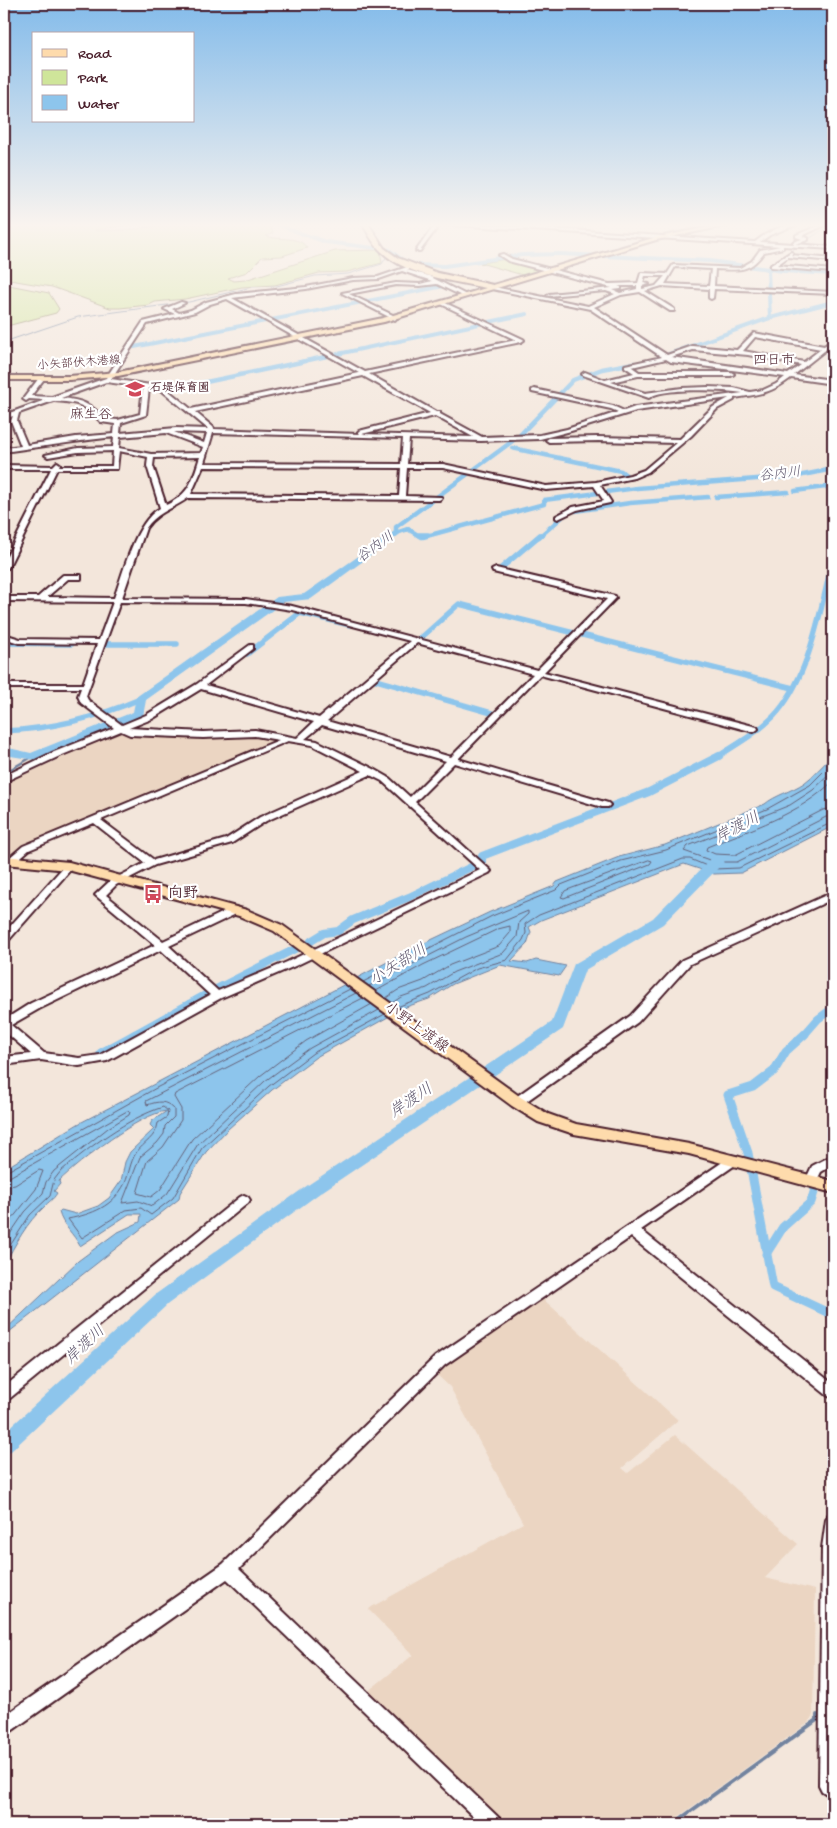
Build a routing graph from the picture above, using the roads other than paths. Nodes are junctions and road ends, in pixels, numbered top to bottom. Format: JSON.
{"nodes":[{"id":1,"x":170,"y":308,"type":"edge"},
{"id":2,"x":197,"y":308,"type":"edge"},
{"id":3,"x":248,"y":308,"type":"edge"},
{"id":4,"x":376,"y":308,"type":"edge"},
{"id":5,"x":426,"y":308,"type":"edge"},
{"id":6,"x":454,"y":308,"type":"edge"},
{"id":7,"x":591,"y":308,"type":"edge"},
{"id":8,"x":193,"y":310,"type":"junction"},
{"id":9,"x":179,"y":314,"type":"junction"},
{"id":10,"x":395,"y":318,"type":"junction"},
{"id":11,"x":185,"y":322,"type":"dead end"},
{"id":12,"x":300,"y":337,"type":"junction"},
{"id":13,"x":833,"y":342,"type":"edge"},
{"id":14,"x":824,"y":350,"type":"junction"},
{"id":15,"x":742,"y":352,"type":"junction"},
{"id":16,"x":833,"y":353,"type":"edge"},
{"id":17,"x":664,"y":357,"type":"junction"},
{"id":18,"x":681,"y":362,"type":"junction"},
{"id":19,"x":806,"y":364,"type":"junction"},
{"id":20,"x":732,"y":371,"type":"junction"},
{"id":21,"x":366,"y":373,"type":"junction"},
{"id":22,"x":691,"y":373,"type":"junction"},
{"id":23,"x":111,"y":374,"type":"junction"},
{"id":24,"x":585,"y":374,"type":"dead end"},
{"id":25,"x":638,"y":374,"type":"junction"},
{"id":26,"x":792,"y":375,"type":"junction"},
{"id":27,"x":4,"y":378,"type":"edge"},
{"id":28,"x":41,"y":379,"type":"junction"},
{"id":29,"x":105,"y":380,"type":"junction"},
{"id":30,"x":605,"y":382,"type":"junction"},
{"id":31,"x":833,"y":382,"type":"edge"},
{"id":32,"x":146,"y":386,"type":"junction"},
{"id":33,"x":722,"y":388,"type":"junction"},
{"id":34,"x":534,"y":391,"type":"dead end"},
{"id":35,"x":755,"y":394,"type":"junction"},
{"id":36,"x":643,"y":395,"type":"junction"},
{"id":37,"x":27,"y":397,"type":"junction"},
{"id":38,"x":732,"y":397,"type":"junction"},
{"id":39,"x":55,"y":398,"type":"junction"},
{"id":40,"x":680,"y":402,"type":"junction"},
{"id":41,"x":18,"y":411,"type":"junction"},
{"id":42,"x":191,"y":411,"type":"junction"},
{"id":43,"x":622,"y":412,"type":"junction"},
{"id":44,"x":438,"y":413,"type":"junction"},
{"id":45,"x":4,"y":417,"type":"edge"},
{"id":46,"x":118,"y":422,"type":"junction"},
{"id":47,"x":211,"y":430,"type":"junction"},
{"id":48,"x":168,"y":431,"type":"junction"},
{"id":49,"x":117,"y":435,"type":"junction"},
{"id":50,"x":352,"y":435,"type":"junction"},
{"id":51,"x":406,"y":437,"type":"junction"},
{"id":52,"x":531,"y":438,"type":"junction"},
{"id":53,"x":482,"y":439,"type":"junction"},
{"id":54,"x":56,"y":442,"type":"junction"},
{"id":55,"x":681,"y":442,"type":"junction"},
{"id":56,"x":205,"y":446,"type":"junction"},
{"id":57,"x":25,"y":448,"type":"junction"},
{"id":58,"x":116,"y":449,"type":"junction"},
{"id":59,"x":4,"y":450,"type":"edge"},
{"id":60,"x":62,"y":453,"type":"junction"},
{"id":61,"x":48,"y":455,"type":"dead end"},
{"id":62,"x":202,"y":455,"type":"junction"},
{"id":63,"x":150,"y":456,"type":"junction"},
{"id":64,"x":200,"y":465,"type":"junction"},
{"id":65,"x":404,"y":466,"type":"junction"},
{"id":66,"x":4,"y":467,"type":"edge"},
{"id":67,"x":55,"y":468,"type":"junction"},
{"id":68,"x":596,"y":485,"type":"junction"},
{"id":69,"x":186,"y":496,"type":"junction"},
{"id":70,"x":402,"y":497,"type":"junction"},
{"id":71,"x":436,"y":498,"type":"dead end"},
{"id":72,"x":162,"y":508,"type":"junction"},
{"id":73,"x":558,"y":517,"type":"dead end"},
{"id":74,"x":4,"y":568,"type":"edge"},
{"id":75,"x":496,"y":570,"type":"dead end"},
{"id":76,"x":78,"y":577,"type":"dead end"},
{"id":77,"x":4,"y":599,"type":"edge"},
{"id":78,"x":40,"y":599,"type":"junction"},
{"id":79,"x":118,"y":600,"type":"junction"},
{"id":80,"x":4,"y":636,"type":"edge"},
{"id":81,"x":416,"y":640,"type":"junction"},
{"id":82,"x":8,"y":641,"type":"edge"},
{"id":83,"x":102,"y":642,"type":"junction"},
{"id":84,"x":250,"y":647,"type":"dead end"},
{"id":85,"x":539,"y":672,"type":"junction"},
{"id":86,"x":4,"y":686,"type":"edge"},
{"id":87,"x":86,"y":686,"type":"junction"},
{"id":88,"x":200,"y":686,"type":"junction"},
{"id":89,"x":321,"y":721,"type":"junction"},
{"id":90,"x":116,"y":725,"type":"junction"},
{"id":91,"x":754,"y":729,"type":"dead end"},
{"id":92,"x":286,"y":737,"type":"junction"},
{"id":93,"x":300,"y":739,"type":"junction"},
{"id":94,"x":452,"y":760,"type":"junction"},
{"id":95,"x":371,"y":771,"type":"junction"},
{"id":96,"x":4,"y":779,"type":"edge"},
{"id":97,"x":409,"y":801,"type":"junction"},
{"id":98,"x":606,"y":805,"type":"dead end"},
{"id":99,"x":94,"y":819,"type":"junction"},
{"id":100,"x":8,"y":860,"type":"edge"},
{"id":101,"x":152,"y":863,"type":"junction"},
{"id":102,"x":69,"y":866,"type":"junction"},
{"id":103,"x":122,"y":879,"type":"junction"},
{"id":104,"x":833,"y":894,"type":"edge"},
{"id":105,"x":230,"y":913,"type":"tunnel mouth"},
{"id":106,"x":4,"y":939,"type":"edge"},
{"id":107,"x":162,"y":945,"type":"junction"},
{"id":108,"x":313,"y":952,"type":"junction"},
{"id":109,"x":213,"y":993,"type":"junction"},
{"id":110,"x":4,"y":1025,"type":"edge"},
{"id":111,"x":41,"y":1056,"type":"junction"},
{"id":112,"x":4,"y":1061,"type":"edge"},
{"id":113,"x":517,"y":1102,"type":"junction"},
{"id":114,"x":833,"y":1159,"type":"edge"},
{"id":115,"x":746,"y":1163,"type":"junction"},
{"id":116,"x":811,"y":1181,"type":"junction"},
{"id":117,"x":833,"y":1188,"type":"edge"},
{"id":118,"x":244,"y":1200,"type":"dead end"},
{"id":119,"x":632,"y":1230,"type":"junction"},
{"id":120,"x":833,"y":1392,"type":"edge"},
{"id":121,"x":4,"y":1395,"type":"edge"},
{"id":122,"x":833,"y":1520,"type":"edge"},
{"id":123,"x":832,"y":1548,"type":"edge"},
{"id":124,"x":228,"y":1568,"type":"junction"},
{"id":125,"x":831,"y":1720,"type":"edge"},
{"id":126,"x":4,"y":1726,"type":"edge"},
{"id":127,"x":833,"y":1789,"type":"edge"},
{"id":128,"x":493,"y":1824,"type":"edge"}],
"edges":[{"from":1,"to":9,"type":"street"},
{"from":2,"to":8,"type":"street"},
{"from":3,"to":12,"type":"street"},
{"from":4,"to":10,"type":"street"},
{"from":5,"to":10,"type":"main road","name":"小矢部伏木港線"},
{"from":6,"to":21,"type":"street"},
{"from":7,"to":17,"type":"street"},
{"from":8,"to":9,"type":"street"},
{"from":8,"to":11,"type":"street"},
{"from":9,"to":23,"type":"street"},
{"from":10,"to":12,"type":"main road","name":"小矢部伏木港線"},
{"from":12,"to":21,"type":"street"},
{"from":12,"to":23,"type":"main road","name":"小矢部伏木港線"},
{"from":13,"to":14,"type":"street"},
{"from":14,"to":15,"type":"street"},
{"from":14,"to":16,"type":"street"},
{"from":14,"to":19,"type":"street"},
{"from":15,"to":17,"type":"street"},
{"from":15,"to":19,"type":"street"},
{"from":15,"to":20,"type":"street"},
{"from":17,"to":18,"type":"street"},
{"from":17,"to":25,"type":"street"},
{"from":18,"to":20,"type":"street"},
{"from":18,"to":22,"type":"street"},
{"from":19,"to":26,"type":"street"},
{"from":20,"to":22,"type":"street"},
{"from":20,"to":26,"type":"street"},
{"from":20,"to":33,"type":"street"},
{"from":21,"to":42,"type":"street"},
{"from":21,"to":44,"type":"street"},
{"from":22,"to":25,"type":"street"},
{"from":23,"to":28,"type":"main road","name":"小矢部伏木港線"},
{"from":23,"to":29,"type":"street"},
{"from":24,"to":30,"type":"street"},
{"from":25,"to":30,"type":"street"},
{"from":26,"to":31,"type":"street"},
{"from":26,"to":35,"type":"street"},
{"from":27,"to":28,"type":"main road","name":"小矢部伏木港線"},
{"from":28,"to":37,"type":"street"},
{"from":29,"to":32,"type":"street"},
{"from":29,"to":39,"type":"street"},
{"from":30,"to":36,"type":"street"},
{"from":32,"to":42,"type":"street"},
{"from":32,"to":46,"type":"street"},
{"from":33,"to":35,"type":"street"},
{"from":33,"to":36,"type":"street"},
{"from":34,"to":43,"type":"street"},
{"from":35,"to":38,"type":"street"},
{"from":36,"to":40,"type":"street"},
{"from":37,"to":39,"type":"street"},
{"from":37,"to":41,"type":"street"},
{"from":38,"to":40,"type":"street"},
{"from":38,"to":55,"type":"street"},
{"from":39,"to":41,"type":"street"},
{"from":39,"to":46,"type":"street"},
{"from":40,"to":43,"type":"street"},
{"from":41,"to":45,"type":"street"},
{"from":41,"to":57,"type":"street"},
{"from":42,"to":47,"type":"street"},
{"from":43,"to":52,"type":"street"},
{"from":44,"to":50,"type":"street"},
{"from":44,"to":53,"type":"street"},
{"from":46,"to":49,"type":"street"},
{"from":47,"to":48,"type":"street"},
{"from":47,"to":50,"type":"street"},
{"from":47,"to":56,"type":"street"},
{"from":48,"to":49,"type":"street"},
{"from":48,"to":56,"type":"street"},
{"from":49,"to":54,"type":"street"},
{"from":49,"to":58,"type":"street"},
{"from":50,"to":51,"type":"street"},
{"from":51,"to":53,"type":"street"},
{"from":51,"to":65,"type":"street"},
{"from":52,"to":53,"type":"street"},
{"from":52,"to":55,"type":"street"},
{"from":54,"to":57,"type":"street"},
{"from":54,"to":60,"type":"street"},
{"from":55,"to":68,"type":"street"},
{"from":56,"to":62,"type":"street"},
{"from":57,"to":59,"type":"street"},
{"from":58,"to":60,"type":"street"},
{"from":58,"to":63,"type":"street"},
{"from":58,"to":67,"type":"street"},
{"from":60,"to":61,"type":"street"},
{"from":60,"to":67,"type":"street"},
{"from":62,"to":63,"type":"street"},
{"from":62,"to":64,"type":"street"},
{"from":63,"to":72,"type":"street"},
{"from":64,"to":65,"type":"street"},
{"from":64,"to":69,"type":"street"},
{"from":65,"to":68,"type":"street"},
{"from":65,"to":70,"type":"street"},
{"from":66,"to":67,"type":"street"},
{"from":67,"to":74,"type":"street"},
{"from":68,"to":73,"type":"street"},
{"from":69,"to":70,"type":"street"},
{"from":69,"to":72,"type":"street"},
{"from":70,"to":71,"type":"street"},
{"from":72,"to":79,"type":"street"},
{"from":75,"to":85,"type":"street"},
{"from":76,"to":78,"type":"street"},
{"from":77,"to":78,"type":"street"},
{"from":78,"to":79,"type":"street"},
{"from":79,"to":81,"type":"street"},
{"from":79,"to":83,"type":"street"},
{"from":80,"to":82,"type":"street"},
{"from":81,"to":85,"type":"street"},
{"from":81,"to":89,"type":"street"},
{"from":82,"to":83,"type":"street"},
{"from":83,"to":87,"type":"street"},
{"from":84,"to":88,"type":"street"},
{"from":85,"to":91,"type":"street"},
{"from":85,"to":94,"type":"street"},
{"from":86,"to":87,"type":"street"},
{"from":87,"to":90,"type":"street"},
{"from":88,"to":89,"type":"street"},
{"from":88,"to":90,"type":"street"},
{"from":89,"to":93,"type":"street"},
{"from":89,"to":94,"type":"street"},
{"from":90,"to":92,"type":"street"},
{"from":90,"to":96,"type":"street"},
{"from":92,"to":93,"type":"street"},
{"from":92,"to":99,"type":"street"},
{"from":93,"to":95,"type":"street"},
{"from":94,"to":97,"type":"street"},
{"from":94,"to":98,"type":"street"},
{"from":95,"to":97,"type":"street"},
{"from":95,"to":101,"type":"street"},
{"from":97,"to":108,"type":"street"},
{"from":99,"to":100,"type":"street"},
{"from":99,"to":101,"type":"street"},
{"from":100,"to":102,"type":"main road","name":"小野上渡線"},
{"from":101,"to":103,"type":"street"},
{"from":102,"to":103,"type":"main road","name":"小野上渡線"},
{"from":102,"to":106,"type":"street"},
{"from":103,"to":107,"type":"street"},
{"from":103,"to":108,"type":"main road","name":"小野上渡線"},
{"from":104,"to":113,"type":"street"},
{"from":105,"to":107,"type":"street"},
{"from":107,"to":109,"type":"street"},
{"from":107,"to":110,"type":"street"},
{"from":108,"to":109,"type":"street"},
{"from":108,"to":113,"type":"main road","name":"小野上渡線"},
{"from":109,"to":111,"type":"street"},
{"from":110,"to":111,"type":"street"},
{"from":111,"to":112,"type":"street"},
{"from":113,"to":115,"type":"main road","name":"小野上渡線"},
{"from":114,"to":116,"type":"street"},
{"from":115,"to":116,"type":"main road","name":"小野上渡線"},
{"from":115,"to":119,"type":"street"},
{"from":116,"to":117,"type":"main road","name":"小野上渡線"},
{"from":118,"to":121,"type":"street"},
{"from":119,"to":120,"type":"street"},
{"from":119,"to":124,"type":"street"},
{"from":122,"to":123,"type":"street"},
{"from":123,"to":125,"type":"street"},
{"from":124,"to":126,"type":"street"},
{"from":124,"to":128,"type":"street"},
{"from":125,"to":127,"type":"street"}]}
